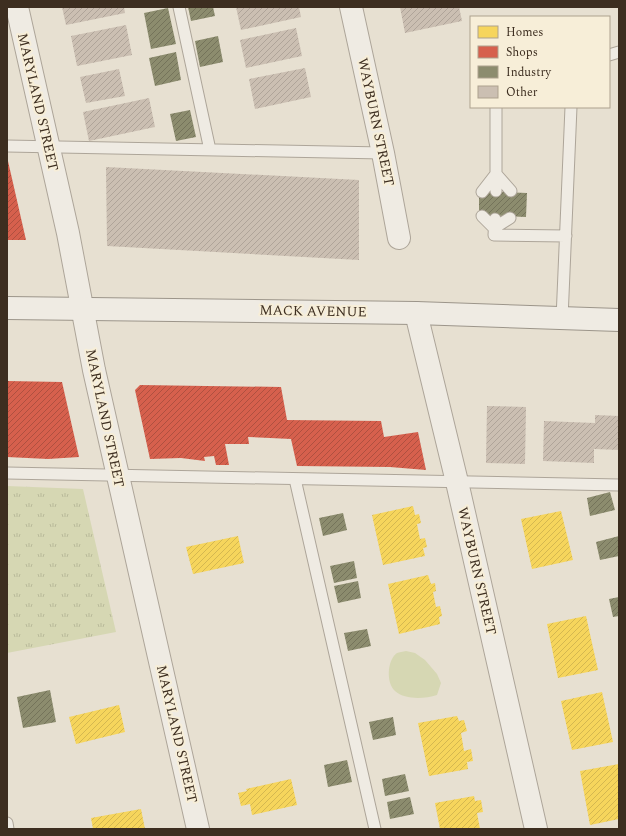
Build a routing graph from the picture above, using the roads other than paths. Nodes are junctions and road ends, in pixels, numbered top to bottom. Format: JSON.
{"nodes":[{"id":1,"x":17,"y":7,"type":"edge"},
{"id":2,"x":179,"y":7,"type":"edge"},
{"id":3,"x":351,"y":7,"type":"edge"},
{"id":4,"x":496,"y":108,"type":"edge"},
{"id":5,"x":571,"y":108,"type":"edge"},
{"id":6,"x":7,"y":146,"type":"edge"},
{"id":7,"x":49,"y":147,"type":"junction"},
{"id":8,"x":210,"y":150,"type":"junction"},
{"id":9,"x":383,"y":153,"type":"junction"},
{"id":10,"x":496,"y":174,"type":"junction"},
{"id":11,"x":496,"y":191,"type":"dead end"},
{"id":12,"x":511,"y":191,"type":"dead end"},
{"id":13,"x":482,"y":192,"type":"dead end"},
{"id":14,"x":482,"y":216,"type":"dead end"},
{"id":15,"x":510,"y":218,"type":"dead end"},
{"id":16,"x":495,"y":224,"type":"junction"},
{"id":17,"x":566,"y":236,"type":"junction"},
{"id":18,"x":399,"y":238,"type":"dead end"},
{"id":19,"x":7,"y":308,"type":"edge"},
{"id":20,"x":82,"y":309,"type":"junction"},
{"id":21,"x":416,"y":312,"type":"junction"},
{"id":22,"x":562,"y":319,"type":"junction"},
{"id":23,"x":619,"y":320,"type":"edge"},
{"id":24,"x":7,"y":473,"type":"edge"},
{"id":25,"x":118,"y":475,"type":"junction"},
{"id":26,"x":294,"y":479,"type":"junction"},
{"id":27,"x":457,"y":482,"type":"junction"},
{"id":28,"x":619,"y":485,"type":"edge"},
{"id":29,"x":7,"y":823,"type":"edge"},
{"id":30,"x":8,"y":829,"type":"edge"},
{"id":31,"x":198,"y":829,"type":"edge"},
{"id":32,"x":375,"y":829,"type":"edge"},
{"id":33,"x":536,"y":829,"type":"edge"}],
"edges":[{"from":1,"to":7,"type":"street","name":"MARYLAND STREET"},
{"from":2,"to":8,"type":"lane"},
{"from":3,"to":9,"type":"street","name":"WAYBURN STREET"},
{"from":4,"to":10,"type":"lane"},
{"from":5,"to":17,"type":"lane"},
{"from":6,"to":7,"type":"lane"},
{"from":7,"to":8,"type":"lane"},
{"from":7,"to":20,"type":"street","name":"MARYLAND STREET"},
{"from":8,"to":9,"type":"lane"},
{"from":9,"to":18,"type":"street","name":"WAYBURN STREET"},
{"from":10,"to":11,"type":"lane"},
{"from":10,"to":12,"type":"lane"},
{"from":10,"to":13,"type":"lane"},
{"from":14,"to":16,"type":"lane"},
{"from":15,"to":16,"type":"lane"},
{"from":16,"to":17,"type":"lane"},
{"from":17,"to":22,"type":"lane"},
{"from":19,"to":20,"type":"street","name":"MACK AVENUE"},
{"from":20,"to":21,"type":"street","name":"MACK AVENUE"},
{"from":20,"to":25,"type":"street","name":"MARYLAND STREET"},
{"from":21,"to":22,"type":"street","name":"MACK AVENUE"},
{"from":21,"to":27,"type":"street","name":"WAYBURN STREET"},
{"from":22,"to":23,"type":"street","name":"MACK AVENUE"},
{"from":24,"to":25,"type":"lane"},
{"from":25,"to":26,"type":"lane"},
{"from":25,"to":31,"type":"street","name":"MARYLAND STREET"},
{"from":26,"to":27,"type":"lane"},
{"from":26,"to":32,"type":"lane"},
{"from":27,"to":28,"type":"lane"},
{"from":27,"to":33,"type":"street","name":"WAYBURN STREET"},
{"from":29,"to":30,"type":"lane"}]}
